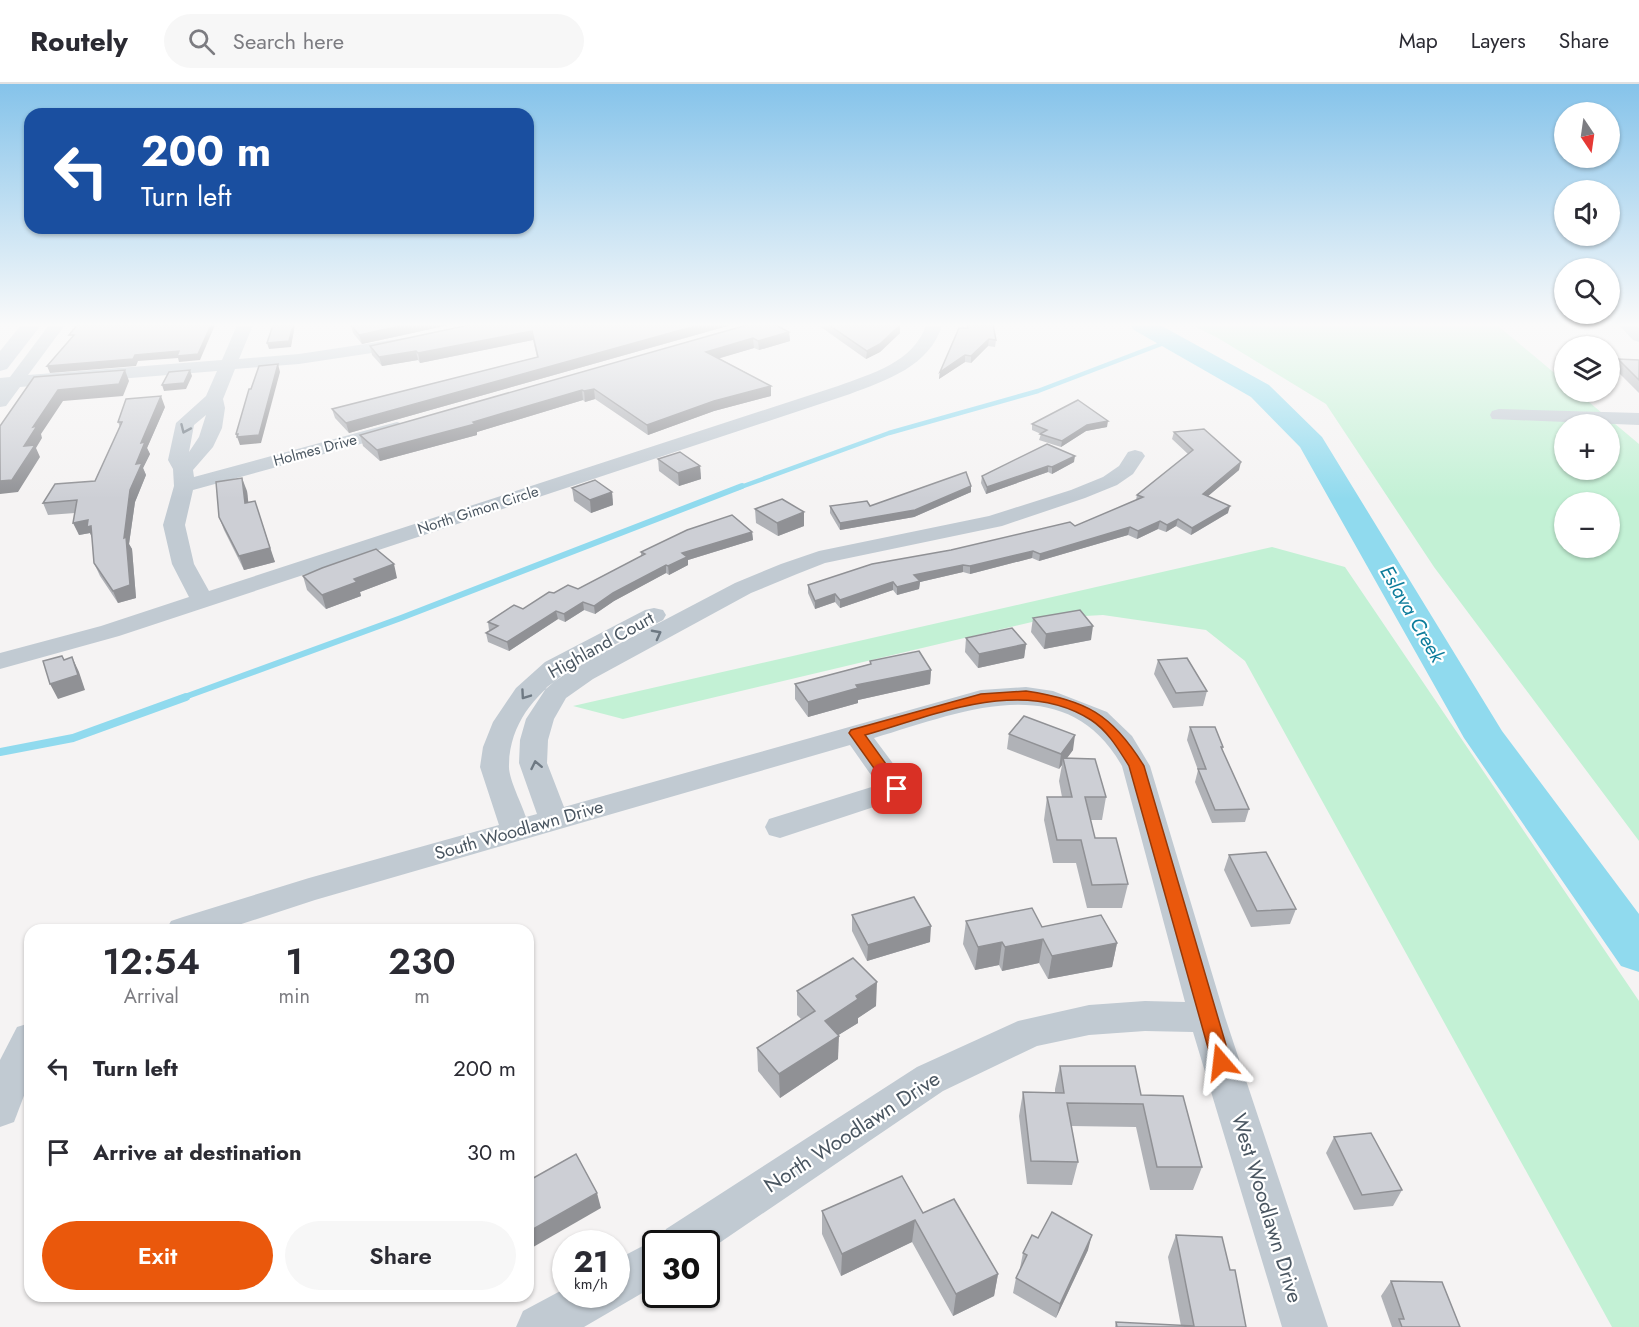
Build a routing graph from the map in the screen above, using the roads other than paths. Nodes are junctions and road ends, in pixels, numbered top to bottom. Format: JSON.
{"nodes":[{"id":1,"x":7,"y":383,"type":"edge"},
{"id":2,"x":222,"y":383,"type":"edge"},
{"id":3,"x":862,"y":383,"type":"edge"},
{"id":4,"x":0,"y":402,"type":"edge"},
{"id":5,"x":1499,"y":415,"type":"dead end"},
{"id":6,"x":1637,"y":422,"type":"edge"},
{"id":7,"x":409,"y":425,"type":"edge"},
{"id":8,"x":1135,"y":456,"type":"dead end"},
{"id":9,"x":184,"y":478,"type":"junction"},
{"id":10,"x":819,"y":558,"type":"junction"},
{"id":11,"x":203,"y":601,"type":"junction"},
{"id":12,"x":0,"y":661,"type":"edge"},
{"id":13,"x":856,"y":733,"type":"junction"},
{"id":14,"x":554,"y":820,"type":"junction"},
{"id":15,"x":780,"y":827,"type":"dead end"},
{"id":16,"x":516,"y":831,"type":"junction"},
{"id":17,"x":202,"y":924,"type":"edge"},
{"id":18,"x":1207,"y":1017,"type":"junction"},
{"id":19,"x":24,"y":1047,"type":"edge"},
{"id":20,"x":0,"y":1110,"type":"edge"},
{"id":21,"x":702,"y":1230,"type":"edge"},
{"id":22,"x":574,"y":1308,"type":"edge"},
{"id":23,"x":539,"y":1327,"type":"edge"},
{"id":24,"x":1305,"y":1327,"type":"edge"}],
"edges":[{"from":1,"to":4,"type":"street"},
{"from":2,"to":9,"type":"street"},
{"from":3,"to":11,"type":"street","name":"North Gimon Circle"},
{"from":5,"to":6,"type":"street"},
{"from":7,"to":9,"type":"street","name":"Holmes Drive"},
{"from":8,"to":10,"type":"street","name":"Highland Court"},
{"from":9,"to":11,"type":"street"},
{"from":14,"to":10,"type":"street","name":"Highland Court","one_way":true},
{"from":10,"to":16,"type":"street","name":"Highland Court","one_way":true},
{"from":11,"to":12,"type":"street","name":"North Gimon Circle"},
{"from":13,"to":14,"type":"street","name":"South Woodlawn Drive"},
{"from":13,"to":15,"type":"street"},
{"from":13,"to":18,"type":"street","name":"West Woodlawn Drive"},
{"from":14,"to":16,"type":"street","name":"South Woodlawn Drive"},
{"from":16,"to":17,"type":"street","name":"South Woodlawn Drive"},
{"from":18,"to":21,"type":"street","name":"North Woodlawn Drive"},
{"from":18,"to":24,"type":"street","name":"West Woodlawn Drive"},
{"from":19,"to":20,"type":"street"},
{"from":22,"to":23,"type":"street"}]}
